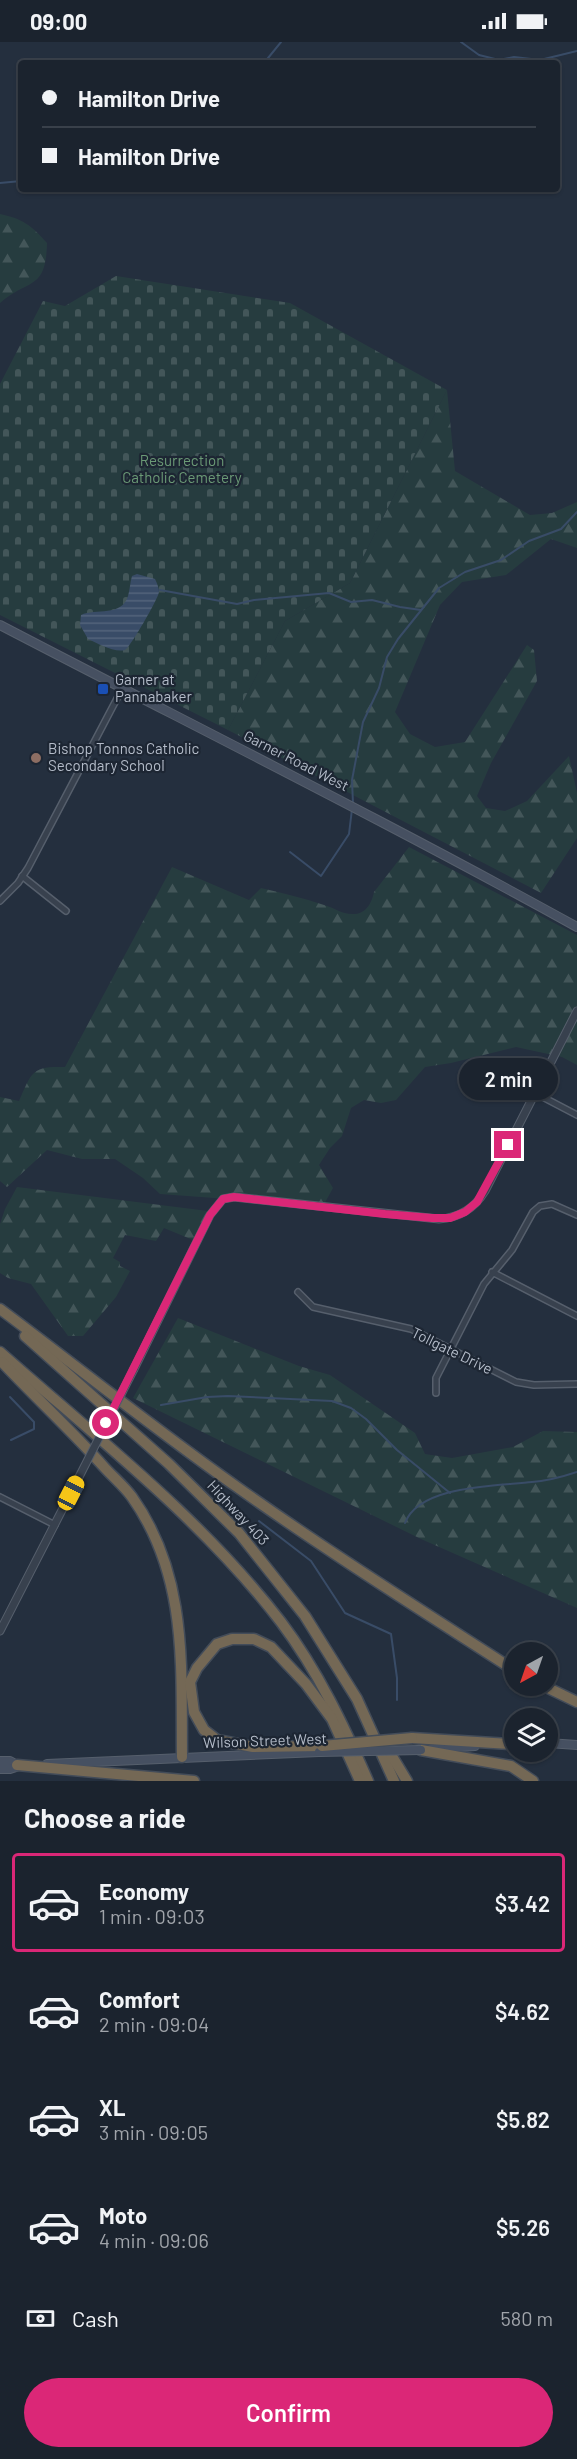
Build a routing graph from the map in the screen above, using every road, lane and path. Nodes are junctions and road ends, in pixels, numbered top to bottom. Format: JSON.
{"nodes":[{"id":1,"x":0,"y":625,"type":"edge"},
{"id":2,"x":122,"y":689,"type":"junction"},
{"id":3,"x":22,"y":876,"type":"junction"},
{"id":4,"x":0,"y":901,"type":"edge"},
{"id":5,"x":66,"y":911,"type":"dead end"},
{"id":6,"x":577,"y":927,"type":"edge"},
{"id":7,"x":577,"y":1011,"type":"edge"},
{"id":8,"x":535,"y":1093,"type":"junction"},
{"id":9,"x":577,"y":1115,"type":"edge"},
{"id":10,"x":577,"y":1215,"type":"edge"},
{"id":11,"x":492,"y":1272,"type":"junction"},
{"id":12,"x":298,"y":1292,"type":"dead end"},
{"id":13,"x":0,"y":1311,"type":"edge"},
{"id":14,"x":577,"y":1316,"type":"edge"},
{"id":15,"x":450,"y":1348,"type":"junction"},
{"id":16,"x":0,"y":1352,"type":"edge"},
{"id":17,"x":0,"y":1360,"type":"edge"},
{"id":18,"x":577,"y":1384,"type":"edge"},
{"id":19,"x":436,"y":1393,"type":"dead end"},
{"id":20,"x":0,"y":1497,"type":"edge"},
{"id":21,"x":55,"y":1525,"type":"junction"},
{"id":22,"x":0,"y":1631,"type":"edge"},
{"id":23,"x":504,"y":1664,"type":"edge"},
{"id":24,"x":558,"y":1693,"type":"edge"},
{"id":25,"x":357,"y":1700,"type":"junction"},
{"id":26,"x":577,"y":1702,"type":"edge"},
{"id":27,"x":504,"y":1744,"type":"edge"},
{"id":28,"x":558,"y":1744,"type":"edge"},
{"id":29,"x":504,"y":1745,"type":"edge"},
{"id":30,"x":577,"y":1745,"type":"edge"},
{"id":31,"x":321,"y":1749,"type":"junction"},
{"id":32,"x":421,"y":1750,"type":"junction"},
{"id":33,"x":182,"y":1757,"type":"junction"},
{"id":34,"x":0,"y":1761,"type":"edge"},
{"id":35,"x":17,"y":1765,"type":"junction"},
{"id":36,"x":0,"y":1769,"type":"edge"},
{"id":37,"x":194,"y":1781,"type":"edge"},
{"id":38,"x":360,"y":1781,"type":"edge"},
{"id":39,"x":368,"y":1781,"type":"edge"},
{"id":40,"x":394,"y":1781,"type":"edge"},
{"id":41,"x":407,"y":1781,"type":"edge"},
{"id":42,"x":533,"y":1781,"type":"edge"}],
"edges":[{"from":1,"to":2,"type":"main road","name":"Garner Road West"},
{"from":2,"to":3,"type":"street"},
{"from":2,"to":6,"type":"main road","name":"Garner Road West"},
{"from":3,"to":4,"type":"street"},
{"from":3,"to":5,"type":"street"},
{"from":7,"to":8,"type":"street"},
{"from":8,"to":9,"type":"street"},
{"from":8,"to":21,"type":"street","bridge":true},
{"from":10,"to":11,"type":"street"},
{"from":11,"to":14,"type":"street"},
{"from":11,"to":15,"type":"street"},
{"from":12,"to":15,"type":"street","name":"Tollgate Drive"},
{"from":13,"to":23,"type":"highway"},
{"from":13,"to":25,"type":"highway","name":"Highway 403"},
{"from":15,"to":18,"type":"street","name":"Tollgate Drive"},
{"from":15,"to":19,"type":"street"},
{"from":16,"to":39,"type":"highway"},
{"from":17,"to":33,"type":"highway"},
{"from":20,"to":21,"type":"street"},
{"from":21,"to":22,"type":"street"},
{"from":24,"to":26,"type":"highway"},
{"from":25,"to":40,"type":"highway","name":"Highway 403"},
{"from":25,"to":41,"type":"highway"},
{"from":27,"to":31,"type":"highway","bridge":true},
{"from":28,"to":30,"type":"main road"},
{"from":29,"to":32,"type":"main road","name":"Wilson Street West"},
{"from":31,"to":32,"type":"main road","name":"Wilson Street West","bridge":true},
{"from":31,"to":33,"type":"main road","name":"Wilson Street West"},
{"from":31,"to":38,"type":"highway"},
{"from":32,"to":42,"type":"highway"},
{"from":33,"to":35,"type":"main road","name":"Wilson Street West"},
{"from":34,"to":35,"type":"main road","name":"Wilson Street West"},
{"from":35,"to":36,"type":"main road","name":"Wilson Street West"},
{"from":35,"to":37,"type":"highway"}]}
